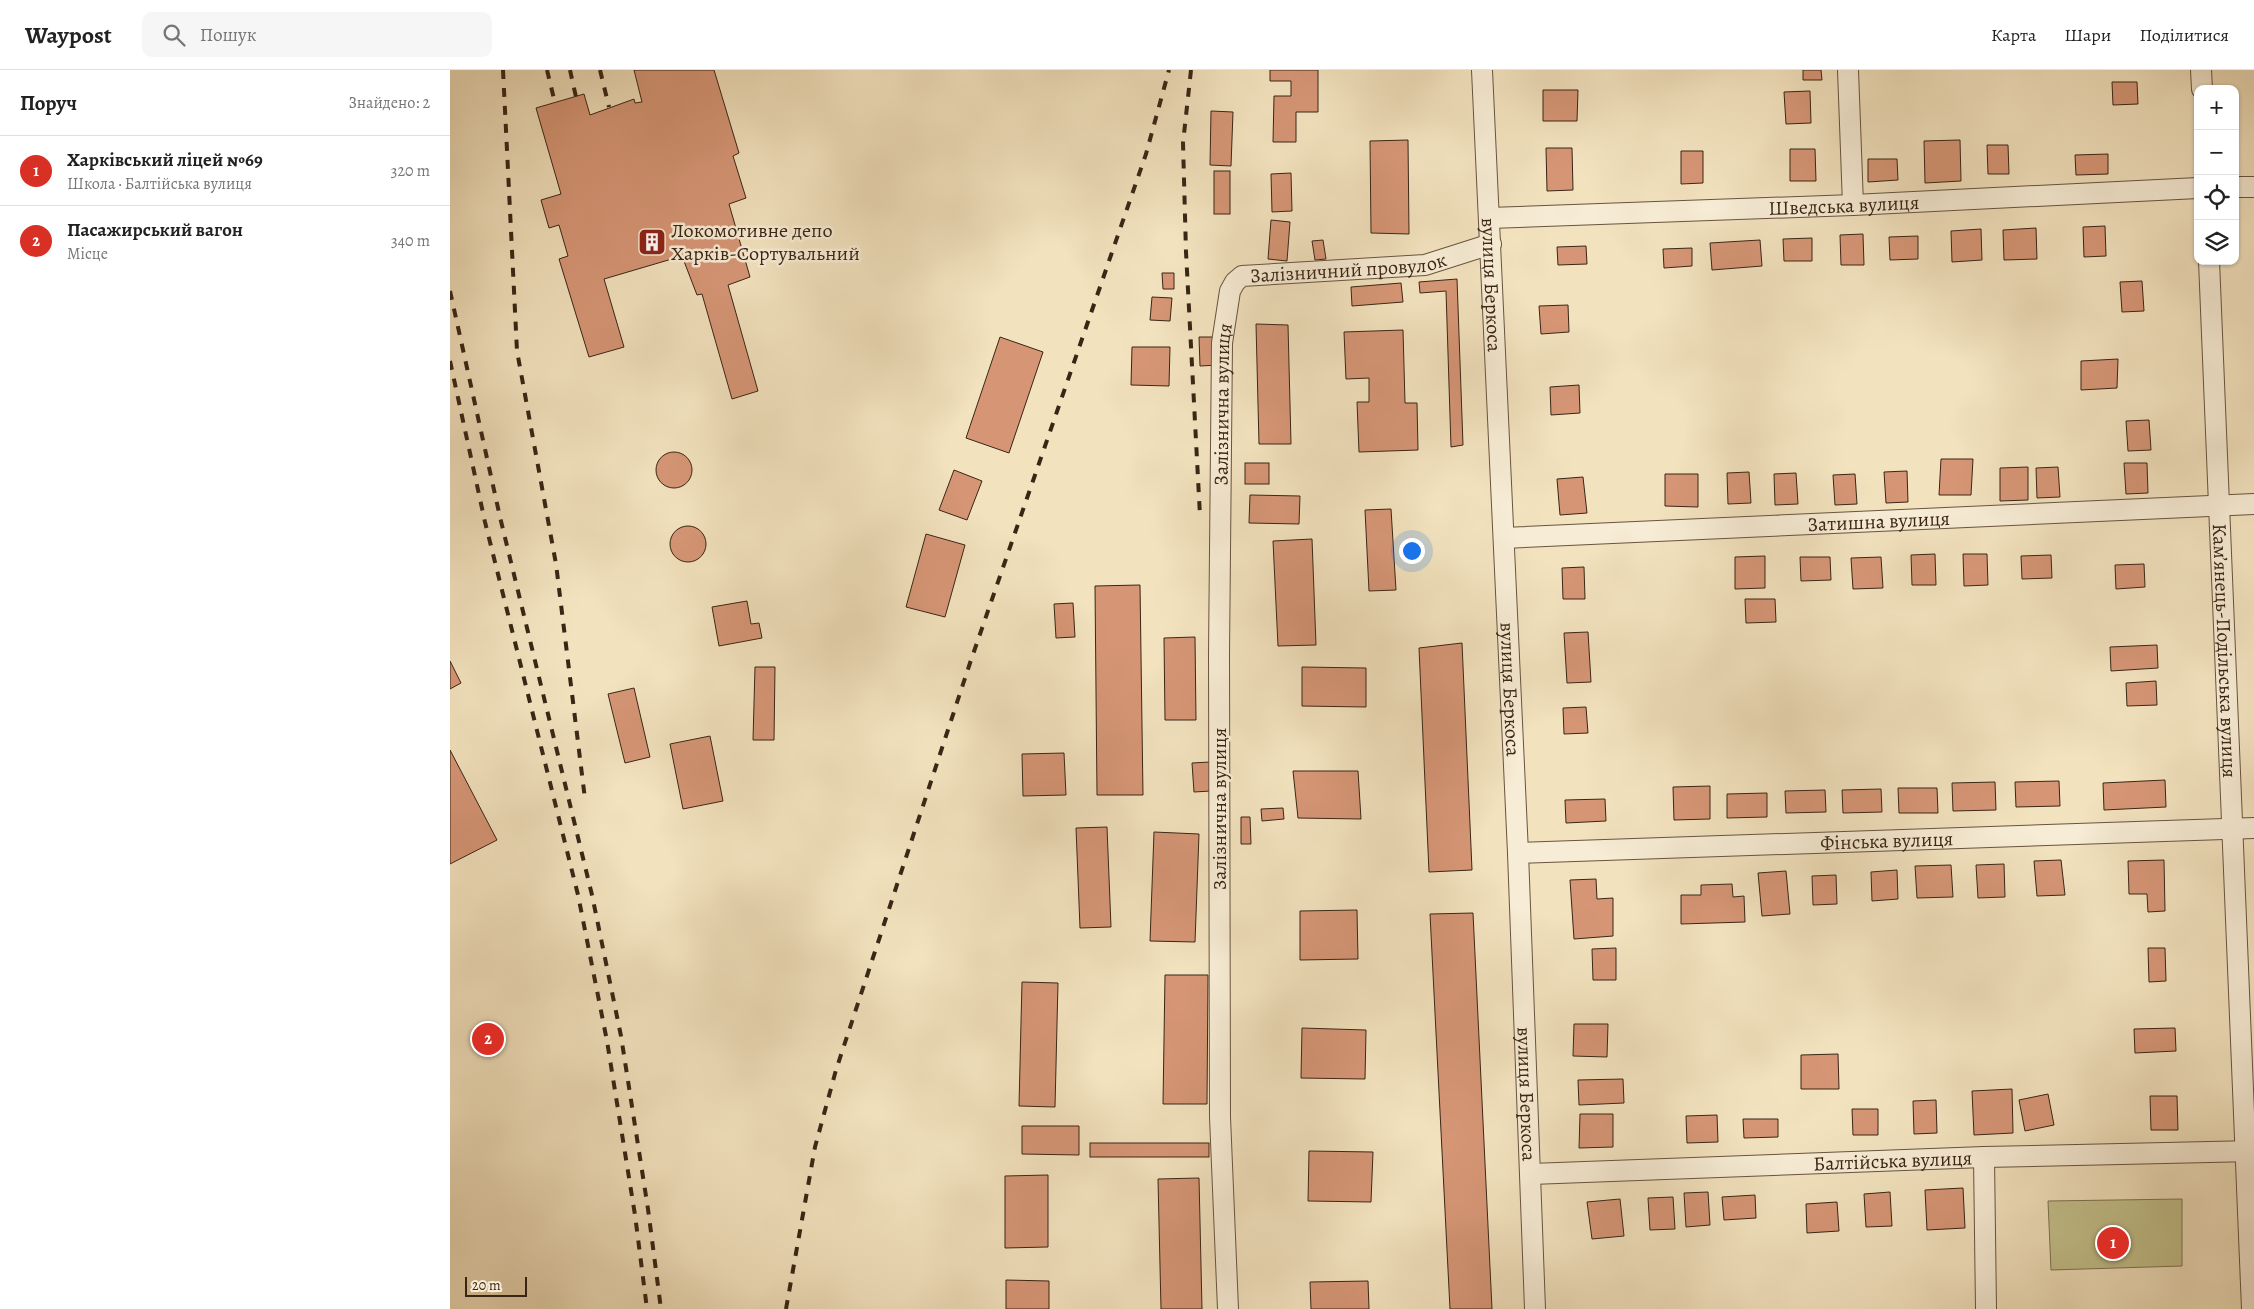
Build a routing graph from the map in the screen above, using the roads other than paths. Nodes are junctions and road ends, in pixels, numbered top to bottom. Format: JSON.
{"nodes":[{"id":1,"x":1482,"y":70,"type":"edge"},
{"id":2,"x":1848,"y":70,"type":"edge"},
{"id":3,"x":2201,"y":70,"type":"edge"},
{"id":4,"x":2202,"y":85,"type":"edge"},
{"id":5,"x":2239,"y":187,"type":"edge"},
{"id":6,"x":2254,"y":187,"type":"edge"},
{"id":7,"x":2194,"y":188,"type":"edge"},
{"id":8,"x":1853,"y":205,"type":"junction"},
{"id":9,"x":1489,"y":218,"type":"junction"},
{"id":10,"x":1491,"y":244,"type":"junction"},
{"id":11,"x":2209,"y":265,"type":"edge"},
{"id":12,"x":1225,"y":310,"type":"joint"},
{"id":13,"x":2254,"y":504,"type":"edge"},
{"id":14,"x":2220,"y":505,"type":"junction"},
{"id":15,"x":1504,"y":538,"type":"junction"},
{"id":16,"x":2254,"y":828,"type":"edge"},
{"id":17,"x":2233,"y":829,"type":"junction"},
{"id":18,"x":1518,"y":853,"type":"junction"},
{"id":19,"x":2250,"y":1152,"type":"edge"},
{"id":20,"x":1984,"y":1157,"type":"junction"},
{"id":21,"x":1531,"y":1174,"type":"junction"},
{"id":22,"x":1228,"y":1309,"type":"edge"},
{"id":23,"x":1535,"y":1309,"type":"edge"},
{"id":24,"x":1986,"y":1309,"type":"edge"},
{"id":25,"x":2252,"y":1309,"type":"edge"}],
"edges":[{"from":1,"to":9,"type":"street","name":"вулиця Беркоса"},
{"from":2,"to":8,"type":"street"},
{"from":3,"to":4,"type":"street"},
{"from":5,"to":6,"type":"street"},
{"from":7,"to":8,"type":"street","name":"Шведська вулиця"},
{"from":8,"to":9,"type":"street","name":"Шведська вулиця"},
{"from":9,"to":10,"type":"street","name":"вулиця Беркоса"},
{"from":10,"to":12,"type":"street","name":"Залізничний провулок"},
{"from":10,"to":15,"type":"street","name":"вулиця Беркоса"},
{"from":11,"to":14,"type":"street","name":"Кам’янець-Подільська вулиця"},
{"from":12,"to":22,"type":"street","name":"Залізнична вулиця"},
{"from":13,"to":14,"type":"street","name":"Затишна вулиця"},
{"from":14,"to":15,"type":"street","name":"Затишна вулиця"},
{"from":14,"to":17,"type":"street","name":"Кам’янець-Подільська вулиця"},
{"from":15,"to":18,"type":"street","name":"вулиця Беркоса"},
{"from":16,"to":17,"type":"street","name":"Фінська вулиця"},
{"from":17,"to":18,"type":"street","name":"Фінська вулиця"},
{"from":17,"to":19,"type":"street","name":"Кам’янець-Подільська вулиця"},
{"from":18,"to":21,"type":"street","name":"вулиця Беркоса"},
{"from":19,"to":20,"type":"street","name":"Балтійська вулиця"},
{"from":19,"to":25,"type":"street","name":"Кам’янець-Подільська вулиця"},
{"from":20,"to":21,"type":"street","name":"Балтійська вулиця"},
{"from":20,"to":24,"type":"street"},
{"from":21,"to":23,"type":"street","name":"вулиця Беркоса"}]}
